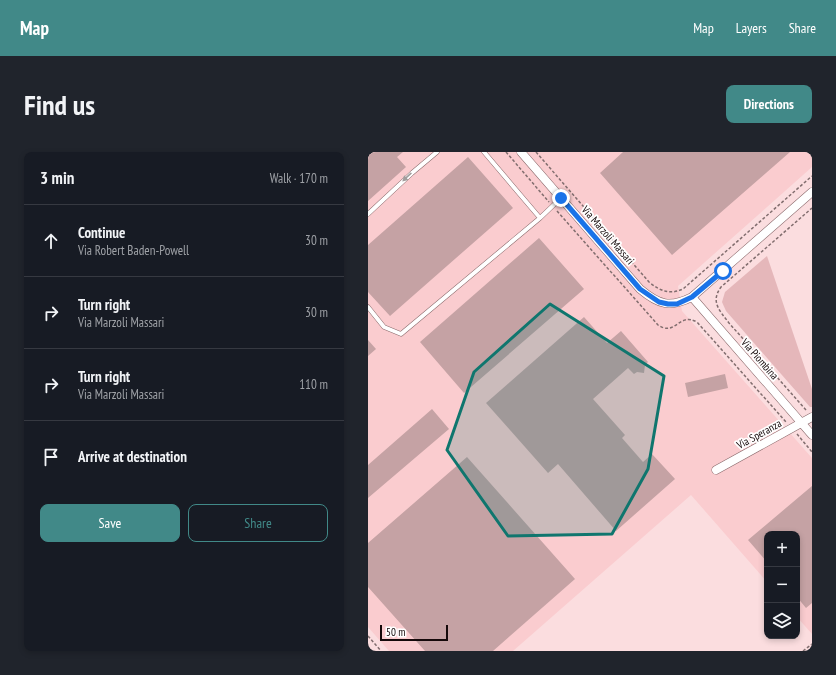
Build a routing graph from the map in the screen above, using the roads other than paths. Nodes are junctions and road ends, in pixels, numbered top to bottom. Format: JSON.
{"nodes":[{"id":1,"x":437,"y":152,"type":"edge"},
{"id":2,"x":484,"y":152,"type":"edge"},
{"id":3,"x":521,"y":152,"type":"edge"},
{"id":4,"x":812,"y":192,"type":"edge"},
{"id":5,"x":561,"y":198,"type":"junction"},
{"id":6,"x":368,"y":214,"type":"edge"},
{"id":7,"x":540,"y":218,"type":"junction"},
{"id":8,"x":692,"y":297,"type":"junction"},
{"id":9,"x":368,"y":308,"type":"edge"},
{"id":10,"x":811,"y":416,"type":"edge"},
{"id":11,"x":802,"y":423,"type":"junction"},
{"id":12,"x":812,"y":435,"type":"edge"},
{"id":13,"x":716,"y":470,"type":"dead end"}],
"edges":[{"from":1,"to":6,"type":"lane","one_way":true},
{"from":2,"to":7,"type":"lane"},
{"from":3,"to":5,"type":"street","name":"Via Marzoli Massari"},
{"from":4,"to":8,"type":"street"},
{"from":5,"to":7,"type":"lane"},
{"from":5,"to":8,"type":"street","name":"Via Marzoli Massari"},
{"from":7,"to":9,"type":"lane"},
{"from":8,"to":11,"type":"street","name":"Via Piombina"},
{"from":10,"to":11,"type":"street","name":"Via Speranza"},
{"from":11,"to":12,"type":"street","name":"Via Piombina"},
{"from":11,"to":13,"type":"street","name":"Via Speranza"}]}
